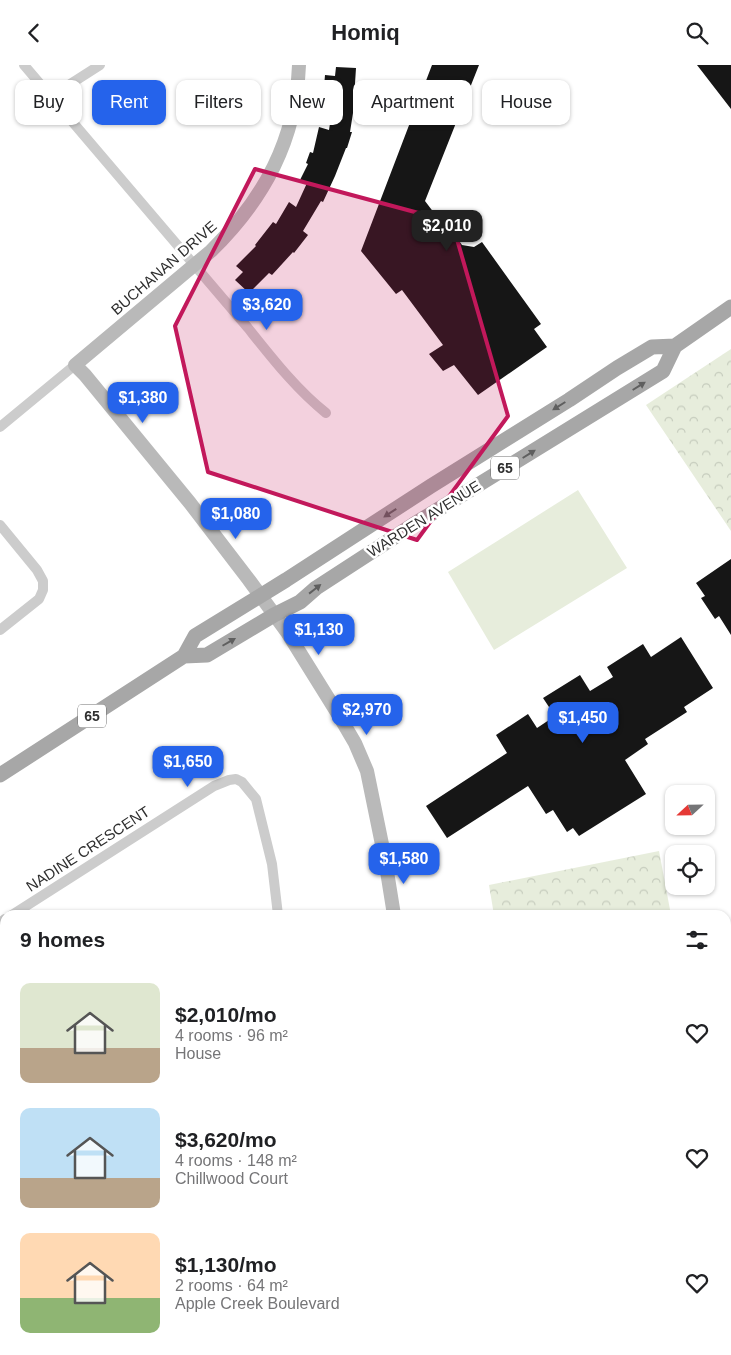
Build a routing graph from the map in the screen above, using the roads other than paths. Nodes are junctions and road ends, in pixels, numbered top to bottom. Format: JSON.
{"nodes":[{"id":1,"x":24,"y":65,"type":"edge"},
{"id":2,"x":100,"y":65,"type":"edge"},
{"id":3,"x":300,"y":65,"type":"edge"},
{"id":4,"x":36,"y":80,"type":"edge"},
{"id":5,"x":77,"y":80,"type":"edge"},
{"id":6,"x":74,"y":125,"type":"edge"},
{"id":7,"x":194,"y":265,"type":"junction"},
{"id":8,"x":731,"y":307,"type":"edge"},
{"id":9,"x":675,"y":346,"type":"junction"},
{"id":10,"x":75,"y":365,"type":"junction"},
{"id":11,"x":326,"y":413,"type":"dead end"},
{"id":12,"x":0,"y":427,"type":"edge"},
{"id":13,"x":0,"y":525,"type":"edge"},
{"id":14,"x":260,"y":595,"type":"junction"},
{"id":15,"x":274,"y":615,"type":"junction"},
{"id":16,"x":0,"y":630,"type":"edge"},
{"id":17,"x":184,"y":656,"type":"junction"},
{"id":18,"x":0,"y":775,"type":"edge"},
{"id":19,"x":20,"y":910,"type":"edge"},
{"id":20,"x":277,"y":910,"type":"edge"},
{"id":21,"x":393,"y":910,"type":"edge"}],
"edges":[{"from":1,"to":4,"type":"street"},
{"from":2,"to":5,"type":"street"},
{"from":3,"to":7,"type":"street","name":"BUCHANAN DRIVE"},
{"from":6,"to":7,"type":"street"},
{"from":7,"to":10,"type":"street","name":"BUCHANAN DRIVE"},
{"from":7,"to":11,"type":"street"},
{"from":8,"to":9,"type":"main road","name":"WARDEN AVENUE","number":"65"},
{"from":9,"to":14,"type":"main road","name":"WARDEN AVENUE","number":"65","one_way":true},
{"from":15,"to":9,"type":"main road","name":"WARDEN AVENUE","number":"65","one_way":true},
{"from":10,"to":12,"type":"street","name":"BUCHANAN DRIVE"},
{"from":10,"to":14,"type":"street"},
{"from":13,"to":16,"type":"street"},
{"from":14,"to":15,"type":"street"},
{"from":14,"to":17,"type":"main road","name":"WARDEN AVENUE","number":"65"},
{"from":17,"to":15,"type":"main road","name":"WARDEN AVENUE","number":"65","one_way":true},
{"from":15,"to":21,"type":"street"},
{"from":17,"to":18,"type":"main road","name":"WARDEN AVENUE","number":"65"},
{"from":19,"to":20,"type":"street","name":"NADINE CRESCENT"}]}
